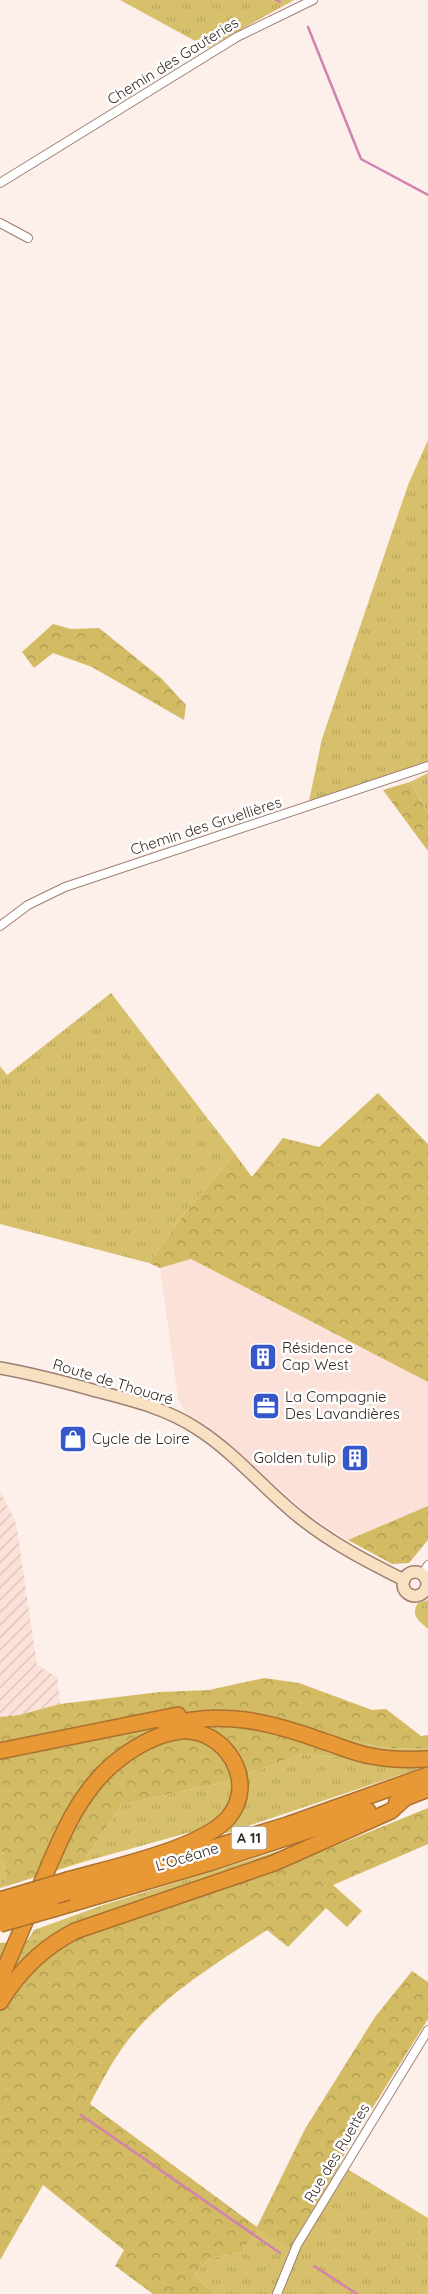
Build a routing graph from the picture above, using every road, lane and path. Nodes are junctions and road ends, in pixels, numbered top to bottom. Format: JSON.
{"nodes":[{"id":1,"x":313,"y":0,"type":"edge"},
{"id":2,"x":0,"y":183,"type":"edge"},
{"id":3,"x":0,"y":223,"type":"edge"},
{"id":4,"x":28,"y":238,"type":"dead end"},
{"id":5,"x":428,"y":766,"type":"edge"},
{"id":6,"x":0,"y":926,"type":"edge"},
{"id":7,"x":0,"y":1368,"type":"edge"},
{"id":8,"x":428,"y":1564,"type":"edge"},
{"id":9,"x":422,"y":1575,"type":"junction"},
{"id":10,"x":404,"y":1580,"type":"junction"},
{"id":11,"x":427,"y":1590,"type":"edge"},
{"id":12,"x":257,"y":1720,"type":"junction"},
{"id":13,"x":0,"y":1751,"type":"edge"},
{"id":14,"x":428,"y":1759,"type":"edge"},
{"id":15,"x":428,"y":1775,"type":"edge"},
{"id":16,"x":428,"y":1789,"type":"edge"},
{"id":17,"x":405,"y":1798,"type":"junction"},
{"id":18,"x":68,"y":1886,"type":"junction"},
{"id":19,"x":0,"y":1900,"type":"edge"},
{"id":20,"x":0,"y":1912,"type":"edge"},
{"id":21,"x":0,"y":1924,"type":"edge"},
{"id":22,"x":0,"y":1959,"type":"edge"},
{"id":23,"x":0,"y":1980,"type":"edge"},
{"id":24,"x":0,"y":2002,"type":"edge"},
{"id":25,"x":428,"y":2030,"type":"edge"},
{"id":26,"x":276,"y":2294,"type":"edge"}],
"edges":[{"from":1,"to":2,"type":"street","name":"Chemin des Gauteries"},
{"from":3,"to":4,"type":"street"},
{"from":5,"to":6,"type":"street","name":"Chemin des Gruellières"},
{"from":7,"to":10,"type":"main road","name":"Route de Thouaré"},
{"from":8,"to":9,"type":"street"},
{"from":9,"to":10,"type":"main road"},
{"from":9,"to":11,"type":"main road"},
{"from":10,"to":11,"type":"main road"},
{"from":12,"to":13,"type":"highway"},
{"from":12,"to":14,"type":"highway"},
{"from":12,"to":22,"type":"highway"},
{"from":15,"to":18,"type":"highway","name":"L’Océane","number":"A 11"},
{"from":16,"to":17,"type":"highway","name":"L’Océane","number":"A 11"},
{"from":17,"to":21,"type":"highway","name":"L’Océane","number":"A 11","bridge":true},
{"from":17,"to":24,"type":"highway"},
{"from":18,"to":19,"type":"highway","bridge":true},
{"from":18,"to":20,"type":"highway","name":"L’Océane","number":"A 11","bridge":true},
{"from":18,"to":23,"type":"highway"},
{"from":25,"to":26,"type":"street","name":"Rue des Ruettes"}]}
